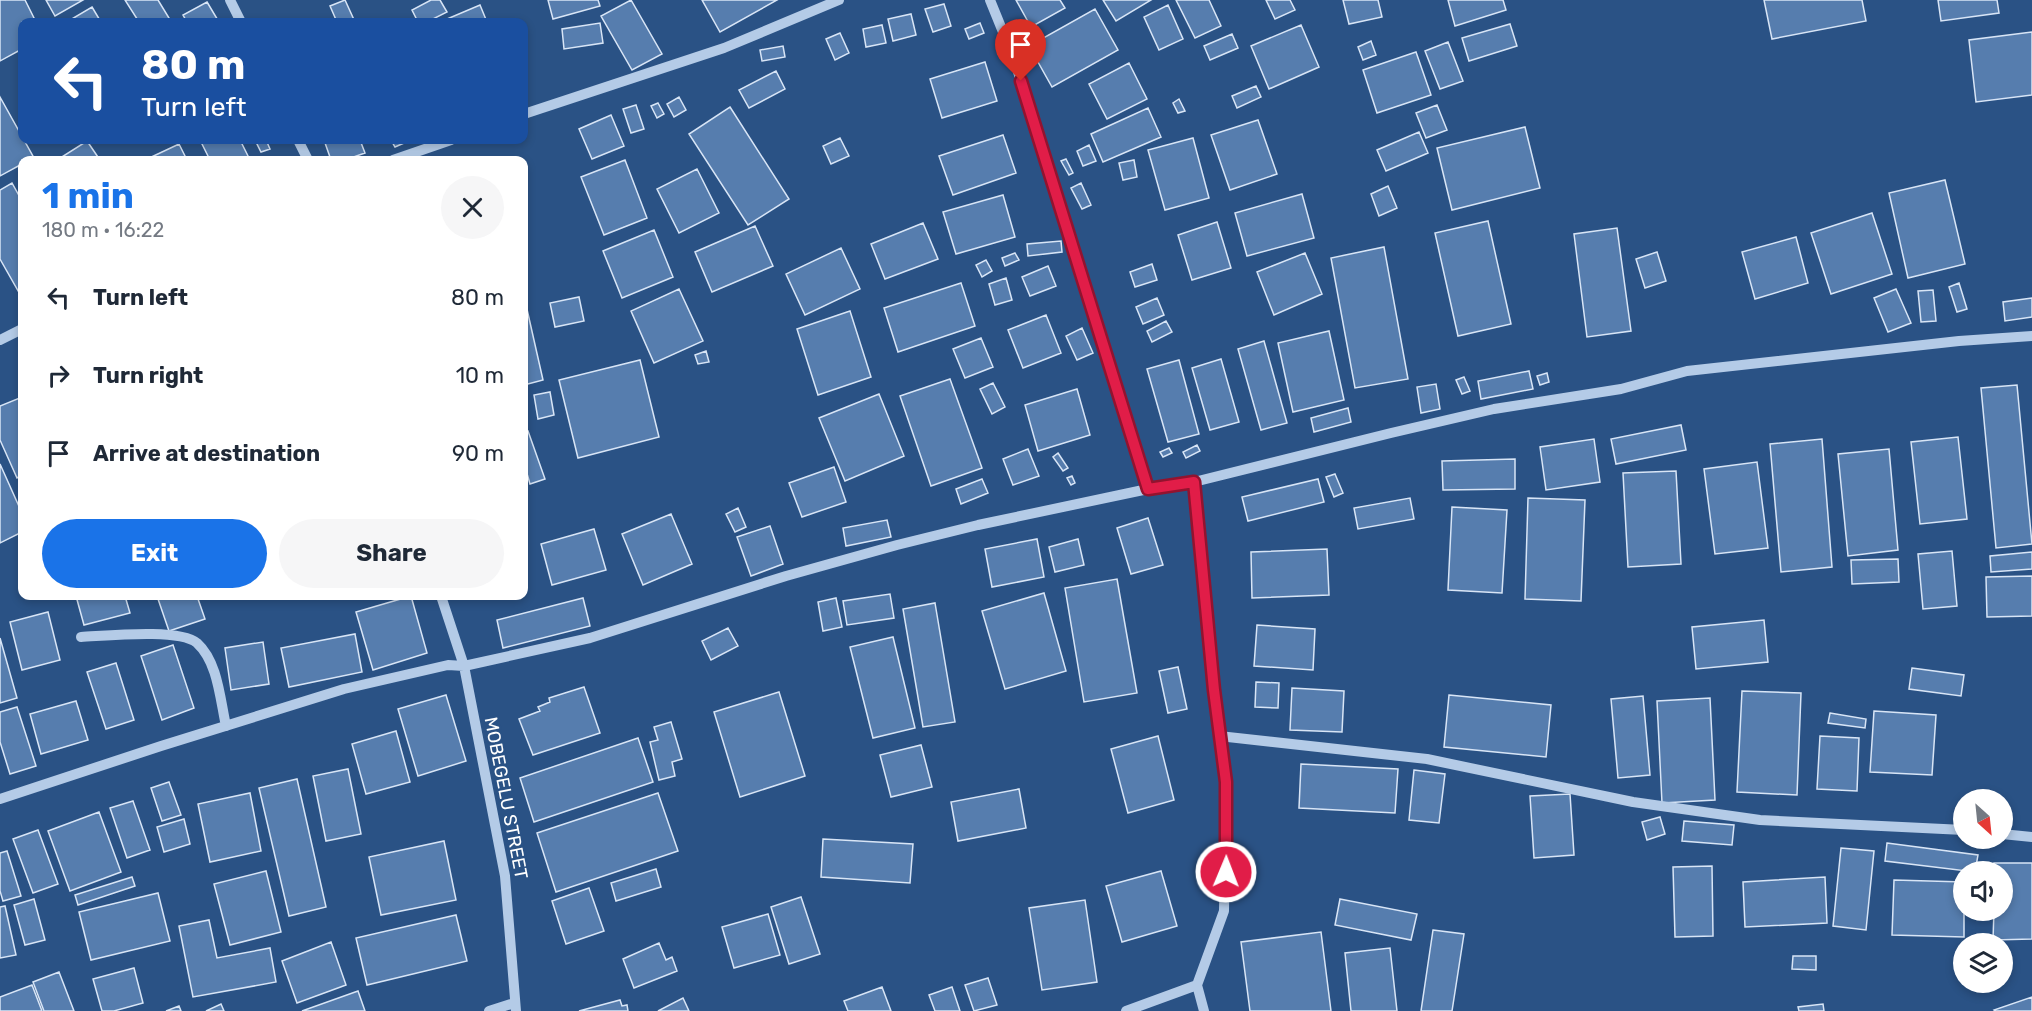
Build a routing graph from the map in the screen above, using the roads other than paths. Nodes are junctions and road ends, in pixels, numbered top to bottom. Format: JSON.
{"nodes":[{"id":1,"x":230,"y":0,"type":"edge"},
{"id":2,"x":839,"y":0,"type":"edge"},
{"id":3,"x":990,"y":0,"type":"edge"},
{"id":4,"x":239,"y":18,"type":"edge"},
{"id":5,"x":528,"y":113,"type":"edge"},
{"id":6,"x":439,"y":144,"type":"edge"},
{"id":7,"x":405,"y":156,"type":"edge"},
{"id":8,"x":18,"y":331,"type":"edge"},
{"id":9,"x":2032,"y":336,"type":"edge"},
{"id":10,"x":0,"y":340,"type":"edge"},
{"id":11,"x":1194,"y":482,"type":"junction"},
{"id":12,"x":1148,"y":489,"type":"junction"},
{"id":13,"x":442,"y":600,"type":"edge"},
{"id":14,"x":81,"y":637,"type":"dead end"},
{"id":15,"x":464,"y":666,"type":"junction"},
{"id":16,"x":226,"y":726,"type":"junction"},
{"id":17,"x":1219,"y":736,"type":"junction"},
{"id":18,"x":0,"y":800,"type":"edge"},
{"id":19,"x":1953,"y":829,"type":"edge"},
{"id":20,"x":2013,"y":835,"type":"edge"},
{"id":21,"x":2032,"y":837,"type":"edge"},
{"id":22,"x":1197,"y":985,"type":"junction"},
{"id":23,"x":514,"y":1007,"type":"edge"},
{"id":24,"x":489,"y":1011,"type":"edge"},
{"id":25,"x":1126,"y":1011,"type":"edge"},
{"id":26,"x":1204,"y":1011,"type":"edge"}],
"edges":[{"from":1,"to":4,"type":"street"},
{"from":2,"to":5,"type":"street"},
{"from":3,"to":12,"type":"street"},
{"from":6,"to":7,"type":"street"},
{"from":8,"to":10,"type":"street"},
{"from":9,"to":11,"type":"street"},
{"from":11,"to":12,"type":"street"},
{"from":11,"to":17,"type":"street"},
{"from":12,"to":15,"type":"street"},
{"from":13,"to":15,"type":"street","name":"MOBEGELU STREET"},
{"from":14,"to":16,"type":"street"},
{"from":15,"to":16,"type":"street"},
{"from":15,"to":23,"type":"street","name":"MOBEGELU STREET"},
{"from":16,"to":18,"type":"street"},
{"from":17,"to":19,"type":"street"},
{"from":17,"to":22,"type":"street"},
{"from":20,"to":21,"type":"street"},
{"from":22,"to":25,"type":"street"},
{"from":22,"to":26,"type":"street"},
{"from":23,"to":24,"type":"street"}]}
